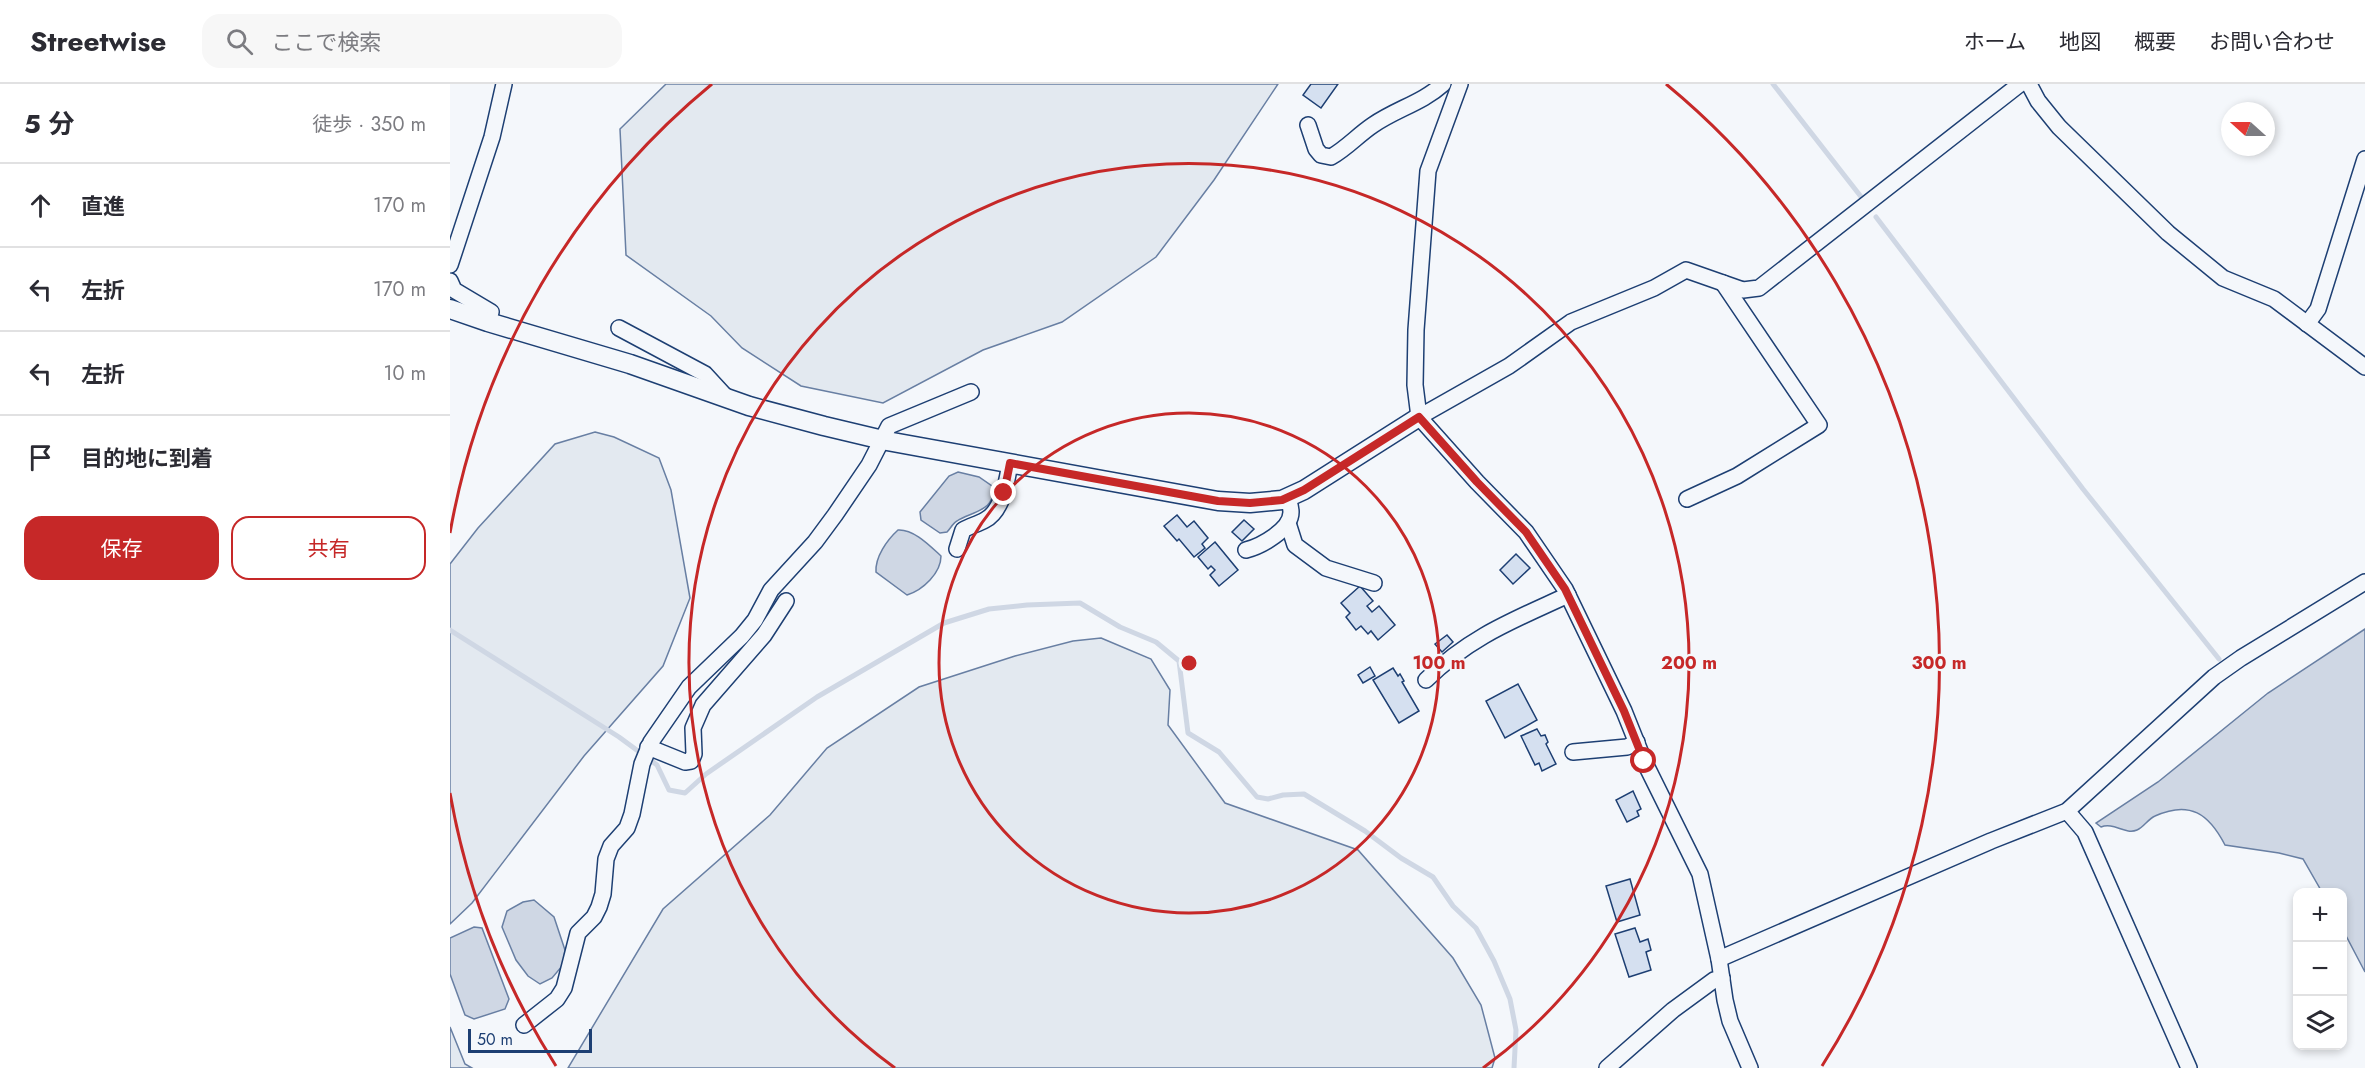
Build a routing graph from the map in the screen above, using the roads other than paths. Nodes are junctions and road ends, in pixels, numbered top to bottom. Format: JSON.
{"nodes":[{"id":1,"x":504,"y":84,"type":"edge"},
{"id":2,"x":1443,"y":84,"type":"edge"},
{"id":3,"x":1460,"y":84,"type":"edge"},
{"id":4,"x":2020,"y":84,"type":"edge"},
{"id":5,"x":2029,"y":84,"type":"edge"},
{"id":6,"x":1308,"y":125,"type":"dead end"},
{"id":7,"x":2365,"y":159,"type":"edge"},
{"id":8,"x":450,"y":265,"type":"edge"},
{"id":9,"x":450,"y":281,"type":"edge"},
{"id":10,"x":1723,"y":283,"type":"junction"},
{"id":11,"x":450,"y":309,"type":"edge"},
{"id":12,"x":488,"y":322,"type":"junction"},
{"id":13,"x":2307,"y":324,"type":"junction"},
{"id":14,"x":619,"y":328,"type":"dead end"},
{"id":15,"x":2365,"y":367,"type":"edge"},
{"id":16,"x":971,"y":392,"type":"dead end"},
{"id":17,"x":728,"y":399,"type":"junction"},
{"id":18,"x":1419,"y":417,"type":"junction"},
{"id":19,"x":883,"y":440,"type":"junction"},
{"id":20,"x":1010,"y":463,"type":"junction"},
{"id":21,"x":1288,"y":498,"type":"junction"},
{"id":22,"x":1687,"y":499,"type":"dead end"},
{"id":23,"x":1288,"y":523,"type":"junction"},
{"id":24,"x":957,"y":549,"type":"dead end"},
{"id":25,"x":1246,"y":550,"type":"dead end"},
{"id":26,"x":2365,"y":582,"type":"edge"},
{"id":27,"x":1374,"y":583,"type":"dead end"},
{"id":28,"x":1568,"y":595,"type":"junction"},
{"id":29,"x":786,"y":601,"type":"dead end"},
{"id":30,"x":1426,"y":680,"type":"dead end"},
{"id":31,"x":1637,"y":742,"type":"junction"},
{"id":32,"x":648,"y":747,"type":"junction"},
{"id":33,"x":1573,"y":752,"type":"dead end"},
{"id":34,"x":2067,"y":811,"type":"junction"},
{"id":35,"x":1719,"y":959,"type":"junction"},
{"id":36,"x":1722,"y":978,"type":"junction"},
{"id":37,"x":524,"y":1025,"type":"dead end"},
{"id":38,"x":1607,"y":1068,"type":"edge"},
{"id":39,"x":1750,"y":1068,"type":"edge"},
{"id":40,"x":2189,"y":1068,"type":"edge"}],
"edges":[{"from":1,"to":8,"type":"street"},
{"from":2,"to":6,"type":"street"},
{"from":3,"to":18,"type":"street"},
{"from":4,"to":10,"type":"street"},
{"from":5,"to":13,"type":"street"},
{"from":7,"to":13,"type":"street"},
{"from":9,"to":12,"type":"street"},
{"from":10,"to":18,"type":"street"},
{"from":10,"to":22,"type":"street"},
{"from":11,"to":12,"type":"street"},
{"from":12,"to":17,"type":"street"},
{"from":13,"to":15,"type":"street"},
{"from":14,"to":17,"type":"street"},
{"from":16,"to":19,"type":"street"},
{"from":17,"to":19,"type":"street"},
{"from":18,"to":21,"type":"street"},
{"from":18,"to":28,"type":"street"},
{"from":19,"to":20,"type":"street"},
{"from":19,"to":32,"type":"street"},
{"from":20,"to":21,"type":"street"},
{"from":20,"to":24,"type":"street"},
{"from":21,"to":23,"type":"street"},
{"from":23,"to":25,"type":"street"},
{"from":23,"to":27,"type":"street"},
{"from":26,"to":34,"type":"street"},
{"from":28,"to":30,"type":"street"},
{"from":28,"to":31,"type":"street"},
{"from":29,"to":32,"type":"street"},
{"from":31,"to":33,"type":"street"},
{"from":31,"to":35,"type":"street"},
{"from":32,"to":37,"type":"street"},
{"from":34,"to":35,"type":"street"},
{"from":34,"to":40,"type":"street"},
{"from":35,"to":36,"type":"street"},
{"from":36,"to":38,"type":"street"},
{"from":36,"to":39,"type":"street"}]}
